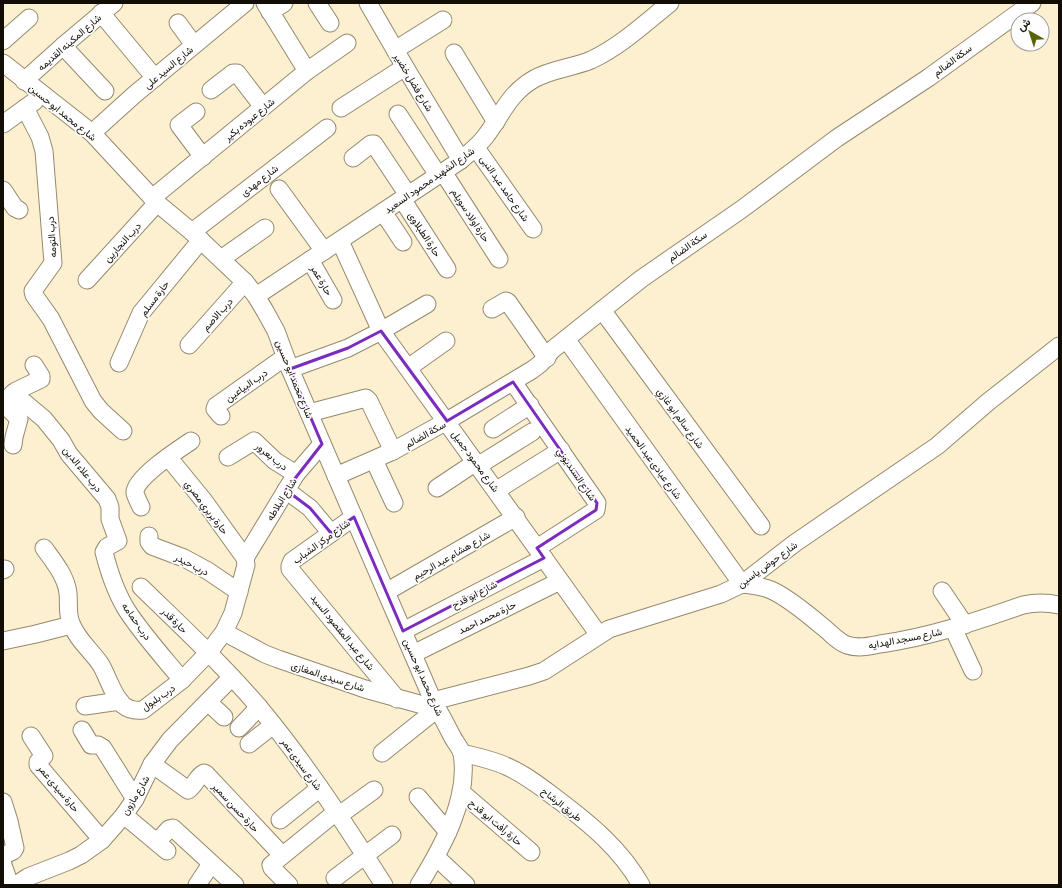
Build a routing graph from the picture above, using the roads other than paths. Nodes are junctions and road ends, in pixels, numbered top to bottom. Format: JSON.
{"nodes":[{"id":1,"x":245,"y":3,"type":"edge"},
{"id":2,"x":284,"y":3,"type":"edge"},
{"id":3,"x":317,"y":3,"type":"edge"},
{"id":4,"x":670,"y":3,"type":"edge"},
{"id":5,"x":1032,"y":3,"type":"edge"},
{"id":6,"x":376,"y":6,"type":"edge"},
{"id":7,"x":106,"y":7,"type":"edge"},
{"id":8,"x":267,"y":7,"type":"edge"},
{"id":9,"x":228,"y":8,"type":"edge"},
{"id":10,"x":30,"y":18,"type":"dead end"},
{"id":11,"x":443,"y":20,"type":"dead end"},
{"id":12,"x":178,"y":23,"type":"dead end"},
{"id":13,"x":330,"y":23,"type":"dead end"},
{"id":14,"x":3,"y":41,"type":"edge"},
{"id":15,"x":347,"y":43,"type":"dead end"},
{"id":16,"x":194,"y":45,"type":"junction"},
{"id":17,"x":63,"y":46,"type":"junction"},
{"id":18,"x":395,"y":50,"type":"junction"},
{"id":19,"x":454,"y":53,"type":"dead end"},
{"id":20,"x":3,"y":63,"type":"edge"},
{"id":21,"x":405,"y":67,"type":"junction"},
{"id":22,"x":307,"y":71,"type":"junction"},
{"id":23,"x":155,"y":78,"type":"junction"},
{"id":24,"x":24,"y":81,"type":"junction"},
{"id":25,"x":210,"y":90,"type":"dead end"},
{"id":26,"x":105,"y":91,"type":"dead end"},
{"id":27,"x":43,"y":96,"type":"junction"},
{"id":28,"x":263,"y":107,"type":"junction"},
{"id":29,"x":26,"y":108,"type":"junction"},
{"id":30,"x":341,"y":108,"type":"dead end"},
{"id":31,"x":196,"y":112,"type":"dead end"},
{"id":32,"x":398,"y":114,"type":"dead end"},
{"id":33,"x":496,"y":122,"type":"junction"},
{"id":34,"x":3,"y":124,"type":"edge"},
{"id":35,"x":326,"y":128,"type":"dead end"},
{"id":36,"x":92,"y":133,"type":"junction"},
{"id":37,"x":476,"y":148,"type":"junction"},
{"id":38,"x":203,"y":157,"type":"junction"},
{"id":39,"x":353,"y":158,"type":"dead end"},
{"id":40,"x":461,"y":160,"type":"junction"},
{"id":41,"x":441,"y":173,"type":"junction"},
{"id":42,"x":279,"y":189,"type":"dead end"},
{"id":43,"x":3,"y":190,"type":"edge"},
{"id":44,"x":405,"y":197,"type":"junction"},
{"id":45,"x":155,"y":201,"type":"junction"},
{"id":46,"x":19,"y":210,"type":"dead end"},
{"id":47,"x":383,"y":212,"type":"junction"},
{"id":48,"x":265,"y":228,"type":"dead end"},
{"id":49,"x":533,"y":229,"type":"dead end"},
{"id":50,"x":196,"y":236,"type":"junction"},
{"id":51,"x":340,"y":241,"type":"junction"},
{"id":52,"x":403,"y":242,"type":"dead end"},
{"id":53,"x":317,"y":256,"type":"junction"},
{"id":54,"x":221,"y":259,"type":"junction"},
{"id":55,"x":499,"y":259,"type":"dead end"},
{"id":56,"x":447,"y":269,"type":"dead end"},
{"id":57,"x":87,"y":280,"type":"dead end"},
{"id":58,"x":245,"y":282,"type":"junction"},
{"id":59,"x":256,"y":296,"type":"junction"},
{"id":60,"x":333,"y":300,"type":"dead end"},
{"id":61,"x":426,"y":304,"type":"dead end"},
{"id":62,"x":492,"y":309,"type":"dead end"},
{"id":63,"x":602,"y":310,"type":"junction"},
{"id":64,"x":382,"y":331,"type":"junction"},
{"id":65,"x":566,"y":339,"type":"junction"},
{"id":66,"x":446,"y":340,"type":"dead end"},
{"id":67,"x":189,"y":345,"type":"dead end"},
{"id":68,"x":1059,"y":346,"type":"edge"},
{"id":69,"x":547,"y":358,"type":"junction"},
{"id":70,"x":288,"y":363,"type":"junction"},
{"id":71,"x":119,"y":364,"type":"dead end"},
{"id":72,"x":34,"y":365,"type":"dead end"},
{"id":73,"x":408,"y":368,"type":"junction"},
{"id":74,"x":513,"y":382,"type":"junction"},
{"id":75,"x":6,"y":400,"type":"edge"},
{"id":76,"x":530,"y":405,"type":"junction"},
{"id":77,"x":309,"y":413,"type":"junction"},
{"id":78,"x":221,"y":416,"type":"dead end"},
{"id":79,"x":447,"y":421,"type":"junction"},
{"id":80,"x":493,"y":429,"type":"dead end"},
{"id":81,"x":123,"y":431,"type":"dead end"},
{"id":82,"x":532,"y":432,"type":"dead end"},
{"id":83,"x":190,"y":441,"type":"dead end"},
{"id":84,"x":322,"y":444,"type":"junction"},
{"id":85,"x":13,"y":445,"type":"dead end"},
{"id":86,"x":561,"y":450,"type":"junction"},
{"id":87,"x":393,"y":451,"type":"junction"},
{"id":88,"x":168,"y":457,"type":"junction"},
{"id":89,"x":228,"y":457,"type":"dead end"},
{"id":90,"x":374,"y":460,"type":"junction"},
{"id":91,"x":478,"y":463,"type":"junction"},
{"id":92,"x":296,"y":474,"type":"junction"},
{"id":93,"x":336,"y":476,"type":"junction"},
{"id":94,"x":437,"y":488,"type":"dead end"},
{"id":95,"x":286,"y":490,"type":"junction"},
{"id":96,"x":497,"y":490,"type":"junction"},
{"id":97,"x":394,"y":503,"type":"dead end"},
{"id":98,"x":141,"y":507,"type":"dead end"},
{"id":99,"x":354,"y":517,"type":"junction"},
{"id":100,"x":516,"y":517,"type":"junction"},
{"id":101,"x":761,"y":526,"type":"dead end"},
{"id":102,"x":332,"y":533,"type":"junction"},
{"id":103,"x":148,"y":536,"type":"dead end"},
{"id":104,"x":44,"y":548,"type":"dead end"},
{"id":105,"x":541,"y":553,"type":"junction"},
{"id":106,"x":105,"y":554,"type":"joint"},
{"id":107,"x":245,"y":558,"type":"junction"},
{"id":108,"x":290,"y":566,"type":"joint"},
{"id":109,"x":560,"y":581,"type":"junction"},
{"id":110,"x":742,"y":584,"type":"junction"},
{"id":111,"x":141,"y":587,"type":"dead end"},
{"id":112,"x":942,"y":591,"type":"dead end"},
{"id":113,"x":239,"y":592,"type":"junction"},
{"id":114,"x":386,"y":592,"type":"junction"},
{"id":115,"x":1059,"y":605,"type":"edge"},
{"id":116,"x":71,"y":624,"type":"junction"},
{"id":117,"x":959,"y":626,"type":"junction"},
{"id":118,"x":403,"y":631,"type":"junction"},
{"id":119,"x":224,"y":632,"type":"junction"},
{"id":120,"x":600,"y":635,"type":"junction"},
{"id":121,"x":4,"y":637,"type":"edge"},
{"id":122,"x":208,"y":653,"type":"junction"},
{"id":123,"x":413,"y":654,"type":"junction"},
{"id":124,"x":973,"y":671,"type":"dead end"},
{"id":125,"x":232,"y":677,"type":"junction"},
{"id":126,"x":182,"y":680,"type":"junction"},
{"id":127,"x":397,"y":698,"type":"junction"},
{"id":128,"x":120,"y":701,"type":"junction"},
{"id":129,"x":208,"y":702,"type":"junction"},
{"id":130,"x":435,"y":705,"type":"junction"},
{"id":131,"x":86,"y":706,"type":"dead end"},
{"id":132,"x":258,"y":707,"type":"junction"},
{"id":133,"x":224,"y":717,"type":"dead end"},
{"id":134,"x":273,"y":725,"type":"junction"},
{"id":135,"x":238,"y":728,"type":"dead end"},
{"id":136,"x":82,"y":730,"type":"dead end"},
{"id":137,"x":31,"y":736,"type":"dead end"},
{"id":138,"x":249,"y":744,"type":"dead end"},
{"id":139,"x":382,"y":753,"type":"dead end"},
{"id":140,"x":462,"y":753,"type":"junction"},
{"id":141,"x":152,"y":764,"type":"junction"},
{"id":142,"x":320,"y":788,"type":"junction"},
{"id":143,"x":374,"y":790,"type":"dead end"},
{"id":144,"x":461,"y":792,"type":"junction"},
{"id":145,"x":418,"y":797,"type":"dead end"},
{"id":146,"x":135,"y":799,"type":"junction"},
{"id":147,"x":3,"y":802,"type":"edge"},
{"id":148,"x":337,"y":814,"type":"junction"},
{"id":149,"x":124,"y":815,"type":"junction"},
{"id":150,"x":280,"y":820,"type":"dead end"},
{"id":151,"x":448,"y":832,"type":"junction"},
{"id":152,"x":392,"y":835,"type":"dead end"},
{"id":153,"x":102,"y":840,"type":"junction"},
{"id":154,"x":531,"y":852,"type":"dead end"},
{"id":155,"x":282,"y":855,"type":"junction"},
{"id":156,"x":365,"y":855,"type":"junction"},
{"id":157,"x":3,"y":856,"type":"edge"},
{"id":158,"x":436,"y":857,"type":"junction"},
{"id":159,"x":211,"y":864,"type":"junction"},
{"id":160,"x":3,"y":865,"type":"edge"},
{"id":161,"x":335,"y":878,"type":"dead end"},
{"id":162,"x":10,"y":885,"type":"edge"},
{"id":163,"x":16,"y":885,"type":"edge"},
{"id":164,"x":197,"y":885,"type":"edge"},
{"id":165,"x":235,"y":885,"type":"edge"},
{"id":166,"x":289,"y":885,"type":"edge"},
{"id":167,"x":384,"y":885,"type":"edge"},
{"id":168,"x":419,"y":885,"type":"edge"},
{"id":169,"x":466,"y":885,"type":"edge"},
{"id":170,"x":641,"y":885,"type":"edge"}],
"edges":[{"from":1,"to":9,"type":"street","name":"شارع السيد على"},
{"from":2,"to":8,"type":"street"},
{"from":3,"to":13,"type":"street"},
{"from":4,"to":33,"type":"street","name":"شارع الشهيد محمود السعيد"},
{"from":5,"to":63,"type":"street","name":"سكة الضالم"},
{"from":6,"to":18,"type":"street","name":"شارع فضل خضير"},
{"from":7,"to":17,"type":"street","name":"شارع المكينه القديمه"},
{"from":7,"to":23,"type":"street"},
{"from":8,"to":22,"type":"street"},
{"from":9,"to":16,"type":"street","name":"شارع السيد على"},
{"from":10,"to":14,"type":"street"},
{"from":11,"to":18,"type":"street"},
{"from":12,"to":16,"type":"street"},
{"from":15,"to":22,"type":"street","name":"شارع عبوده بكير"},
{"from":16,"to":23,"type":"street","name":"شارع السيد على"},
{"from":17,"to":24,"type":"street","name":"شارع المكينه القديمه"},
{"from":17,"to":26,"type":"street"},
{"from":18,"to":21,"type":"street","name":"شارع فضل خضير"},
{"from":19,"to":33,"type":"street"},
{"from":20,"to":24,"type":"street","name":"شارع محمد ابو حسين"},
{"from":21,"to":30,"type":"street"},
{"from":21,"to":40,"type":"street","name":"شارع فضل خضير"},
{"from":22,"to":28,"type":"street","name":"شارع عبوده بكير"},
{"from":23,"to":36,"type":"street","name":"شارع السيد على"},
{"from":24,"to":27,"type":"street","name":"شارع محمد ابو حسين"},
{"from":25,"to":28,"type":"street"},
{"from":27,"to":29,"type":"street"},
{"from":27,"to":36,"type":"street","name":"شارع محمد ابو حسين"},
{"from":28,"to":38,"type":"street","name":"شارع عبوده بكير"},
{"from":29,"to":34,"type":"street"},
{"from":29,"to":81,"type":"street","name":"درب التومه"},
{"from":31,"to":38,"type":"street"},
{"from":32,"to":41,"type":"street","name":"حارة اولاد سويلم"},
{"from":33,"to":37,"type":"street","name":"شارع الشهيد محمود السعيد"},
{"from":35,"to":50,"type":"street","name":"شارع مهدى"},
{"from":36,"to":45,"type":"street","name":"شارع محمد ابو حسين"},
{"from":37,"to":40,"type":"street","name":"شارع الشهيد محمود السعيد"},
{"from":37,"to":49,"type":"street","name":"شارع حامد عبد النبى"},
{"from":38,"to":45,"type":"street","name":"شارع عبوده بكير"},
{"from":39,"to":44,"type":"street","name":"حارة الطبلاوى"},
{"from":40,"to":41,"type":"street","name":"شارع الشهيد محمود السعيد"},
{"from":41,"to":44,"type":"street","name":"شارع الشهيد محمود السعيد"},
{"from":41,"to":55,"type":"street","name":"حارة اولاد سويلم"},
{"from":42,"to":53,"type":"street","name":"حارة عمر"},
{"from":43,"to":46,"type":"street"},
{"from":44,"to":47,"type":"street","name":"شارع الشهيد محمود السعيد"},
{"from":44,"to":56,"type":"street","name":"حارة الطبلاوى"},
{"from":45,"to":50,"type":"street","name":"شارع محمد ابو حسين"},
{"from":45,"to":57,"type":"street","name":"درب النجارين"},
{"from":47,"to":51,"type":"street","name":"شارع الشهيد محمود السعيد"},
{"from":47,"to":52,"type":"street"},
{"from":48,"to":54,"type":"street"},
{"from":50,"to":54,"type":"street","name":"شارع محمد ابو حسين"},
{"from":50,"to":71,"type":"street","name":"حارة مسلم"},
{"from":51,"to":53,"type":"street","name":"شارع الشهيد محمود السعيد"},
{"from":51,"to":64,"type":"street","name":"شارع محمود جميل"},
{"from":53,"to":59,"type":"street","name":"شارع الشهيد محمود السعيد"},
{"from":53,"to":60,"type":"street","name":"حارة عمر"},
{"from":54,"to":58,"type":"street","name":"شارع محمد ابو حسين"},
{"from":58,"to":59,"type":"street","name":"شارع محمد ابو حسين"},
{"from":58,"to":67,"type":"street","name":"درب الاصم"},
{"from":59,"to":70,"type":"street","name":"شارع محمد ابو حسين"},
{"from":61,"to":64,"type":"street"},
{"from":62,"to":69,"type":"street"},
{"from":63,"to":65,"type":"street","name":"سكة الضالم"},
{"from":63,"to":101,"type":"street","name":"شارع سالم ابو غازي"},
{"from":64,"to":70,"type":"street"},
{"from":64,"to":73,"type":"street","name":"شارع محمود جميل"},
{"from":65,"to":69,"type":"street","name":"سكة الضالم"},
{"from":65,"to":110,"type":"street","name":"شارع عبادى عبد الحميد"},
{"from":66,"to":73,"type":"street"},
{"from":68,"to":110,"type":"street","name":"شارع حوض ياسين"},
{"from":69,"to":74,"type":"street","name":"سكة الضالم"},
{"from":70,"to":77,"type":"street","name":"شارع محمد ابو حسين"},
{"from":70,"to":78,"type":"street","name":"درب البياعين"},
{"from":72,"to":75,"type":"street"},
{"from":73,"to":79,"type":"street","name":"شارع محمود جميل"},
{"from":74,"to":76,"type":"street","name":"شارع السنديوني"},
{"from":74,"to":79,"type":"street","name":"سكة الضالم"},
{"from":75,"to":85,"type":"street"},
{"from":75,"to":106,"type":"street","name":"درب علاء الدين"},
{"from":76,"to":80,"type":"street"},
{"from":76,"to":86,"type":"street","name":"شارع السنديوني"},
{"from":77,"to":84,"type":"street","name":"شارع محمد ابو حسين"},
{"from":77,"to":87,"type":"street"},
{"from":79,"to":87,"type":"street","name":"سكة الضالم"},
{"from":79,"to":91,"type":"street","name":"شارع محمود جميل"},
{"from":82,"to":91,"type":"street"},
{"from":83,"to":88,"type":"street"},
{"from":84,"to":92,"type":"street","name":"شارع البلاطه"},
{"from":84,"to":93,"type":"street","name":"شارع محمد ابو حسين"},
{"from":86,"to":96,"type":"street"},
{"from":86,"to":105,"type":"street","name":"شارع السنديوني"},
{"from":87,"to":90,"type":"street","name":"سكة الضالم"},
{"from":88,"to":98,"type":"street"},
{"from":88,"to":107,"type":"street","name":"حارة بربري مصري"},
{"from":89,"to":92,"type":"street","name":"درب بعرور"},
{"from":90,"to":93,"type":"street","name":"سكة الضالم"},
{"from":90,"to":97,"type":"street"},
{"from":91,"to":94,"type":"street"},
{"from":91,"to":96,"type":"street","name":"شارع محمود جميل"},
{"from":92,"to":95,"type":"street","name":"شارع البلاطه"},
{"from":93,"to":99,"type":"street","name":"شارع محمد ابو حسين"},
{"from":95,"to":102,"type":"street"},
{"from":95,"to":107,"type":"street","name":"شارع البلاطه"},
{"from":96,"to":100,"type":"street","name":"شارع محمود جميل"},
{"from":99,"to":102,"type":"street","name":"شارع مركز الشباب"},
{"from":99,"to":114,"type":"street","name":"شارع محمد ابو حسين"},
{"from":100,"to":105,"type":"street","name":"شارع محمود جميل"},
{"from":100,"to":114,"type":"street","name":"شارع هشام عبد الرحيم"},
{"from":102,"to":108,"type":"street","name":"شارع مركز الشباب"},
{"from":103,"to":113,"type":"street","name":"درب حيدر"},
{"from":104,"to":116,"type":"street"},
{"from":105,"to":109,"type":"street","name":"شارع محمود جميل"},
{"from":105,"to":118,"type":"street","name":"شارع ابو قدح"},
{"from":106,"to":126,"type":"street","name":"درب حمامه"},
{"from":107,"to":113,"type":"street","name":"درب بلبول"},
{"from":108,"to":127,"type":"street","name":"شارع عبد المقصود السيد"},
{"from":109,"to":120,"type":"street","name":"شارع محمود جميل"},
{"from":109,"to":123,"type":"street","name":"حارة محمد احمد"},
{"from":110,"to":117,"type":"street","name":"شارع مسجد الهدايه"},
{"from":110,"to":120,"type":"street","name":"شارع حوض ياسين"},
{"from":111,"to":122,"type":"street","name":"حارة قدر"},
{"from":112,"to":117,"type":"street"},
{"from":113,"to":119,"type":"street","name":"درب بلبول"},
{"from":114,"to":118,"type":"street","name":"شارع محمد ابو حسين"},
{"from":115,"to":117,"type":"street","name":"شارع مسجد الهدايه"},
{"from":116,"to":121,"type":"street"},
{"from":116,"to":128,"type":"street"},
{"from":117,"to":124,"type":"street"},
{"from":118,"to":123,"type":"street","name":"شارع محمد ابو حسين"},
{"from":119,"to":122,"type":"street","name":"درب بلبول"},
{"from":119,"to":127,"type":"street","name":"شارع سيدى المغازى"},
{"from":120,"to":130,"type":"street","name":"شارع حوض ياسين"},
{"from":122,"to":125,"type":"street","name":"شارع سيدى عمر"},
{"from":122,"to":126,"type":"street","name":"درب بلبول"},
{"from":123,"to":130,"type":"street","name":"شارع محمد ابو حسين"},
{"from":125,"to":129,"type":"street","name":"شارع مازون"},
{"from":125,"to":132,"type":"street","name":"شارع سيدى عمر"},
{"from":126,"to":128,"type":"street","name":"درب بلبول"},
{"from":127,"to":130,"type":"street","name":"شارع سيدى المغازى"},
{"from":128,"to":131,"type":"street"},
{"from":129,"to":133,"type":"street"},
{"from":129,"to":141,"type":"street","name":"شارع مازون"},
{"from":130,"to":139,"type":"street"},
{"from":130,"to":140,"type":"street","name":"شارع محمد ابو حسين"},
{"from":132,"to":134,"type":"street","name":"شارع سيدى عمر"},
{"from":132,"to":135,"type":"street"},
{"from":134,"to":138,"type":"street"},
{"from":134,"to":142,"type":"street","name":"شارع سيدى عمر"},
{"from":136,"to":146,"type":"street"},
{"from":137,"to":153,"type":"street","name":"حارة سيدى عمر"},
{"from":140,"to":144,"type":"street"},
{"from":140,"to":170,"type":"street","name":"طريق الرشاح"},
{"from":141,"to":146,"type":"street","name":"شارع مازون"},
{"from":141,"to":155,"type":"street","name":"حارة حسن سمير"},
{"from":142,"to":148,"type":"street","name":"شارع سيدى عمر"},
{"from":142,"to":150,"type":"street"},
{"from":143,"to":148,"type":"street"},
{"from":144,"to":151,"type":"street"},
{"from":144,"to":154,"type":"street","name":"حارة رأفت ابو قدح"},
{"from":145,"to":151,"type":"street"},
{"from":146,"to":149,"type":"street","name":"شارع مازون"},
{"from":147,"to":157,"type":"street"},
{"from":148,"to":155,"type":"street"},
{"from":148,"to":156,"type":"street","name":"شارع سيدى عمر"},
{"from":149,"to":153,"type":"street","name":"شارع مازون"},
{"from":149,"to":159,"type":"street"},
{"from":151,"to":158,"type":"street"},
{"from":152,"to":156,"type":"street"},
{"from":153,"to":163,"type":"street","name":"شارع مازون"},
{"from":155,"to":166,"type":"street"},
{"from":156,"to":161,"type":"street"},
{"from":156,"to":167,"type":"street","name":"شارع سيدى عمر"},
{"from":158,"to":168,"type":"street"},
{"from":158,"to":169,"type":"street"},
{"from":159,"to":164,"type":"street"},
{"from":159,"to":165,"type":"street"},
{"from":160,"to":162,"type":"street"}]}
